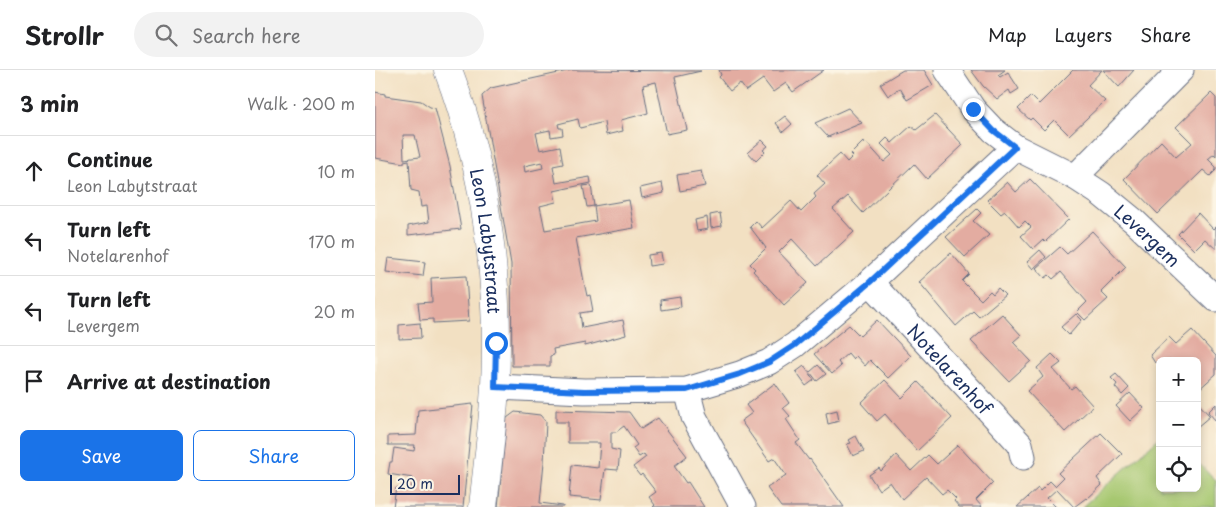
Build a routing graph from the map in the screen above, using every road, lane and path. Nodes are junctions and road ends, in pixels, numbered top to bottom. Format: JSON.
{"nodes":[{"id":1,"x":448,"y":70,"type":"edge"},
{"id":2,"x":947,"y":70,"type":"edge"},
{"id":3,"x":1181,"y":70,"type":"edge"},
{"id":4,"x":1015,"y":147,"type":"junction"},
{"id":5,"x":1075,"y":177,"type":"junction"},
{"id":6,"x":870,"y":282,"type":"junction"},
{"id":7,"x":1216,"y":299,"type":"edge"},
{"id":8,"x":495,"y":387,"type":"junction"},
{"id":9,"x":687,"y":390,"type":"junction"},
{"id":10,"x":1023,"y":457,"type":"dead end"},
{"id":11,"x":483,"y":507,"type":"edge"},
{"id":12,"x":743,"y":507,"type":"edge"}],
"edges":[{"from":1,"to":8,"type":"street","name":"Leon Labytstraat"},
{"from":2,"to":4,"type":"street","name":"Levergem"},
{"from":3,"to":5,"type":"street"},
{"from":4,"to":5,"type":"street","name":"Levergem"},
{"from":4,"to":6,"type":"street"},
{"from":5,"to":7,"type":"street","name":"Levergem"},
{"from":6,"to":9,"type":"street"},
{"from":6,"to":10,"type":"street","name":"Notelarenhof"},
{"from":8,"to":9,"type":"street"},
{"from":8,"to":11,"type":"street","name":"Leon Labytstraat"},
{"from":9,"to":12,"type":"street"}]}
